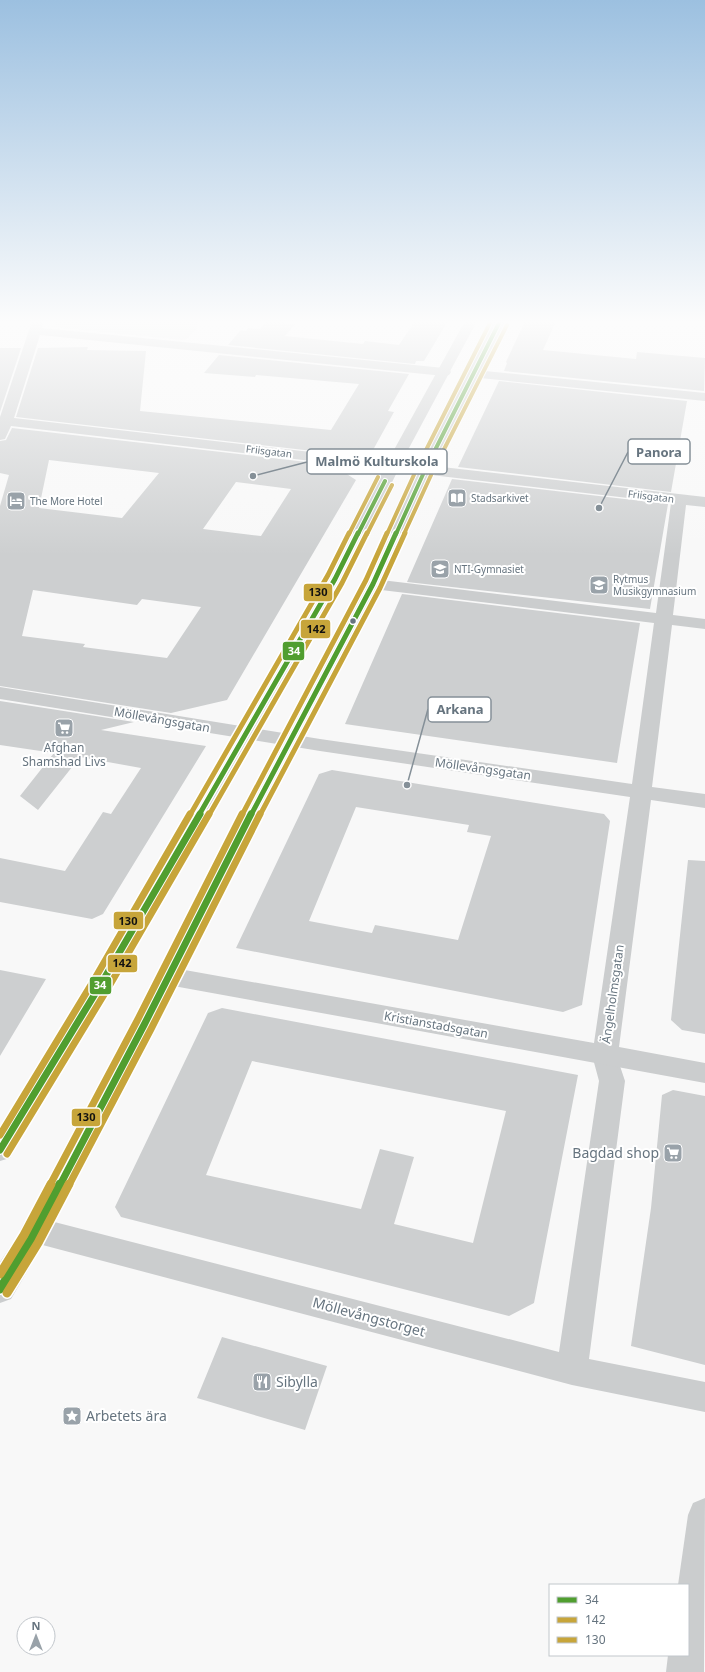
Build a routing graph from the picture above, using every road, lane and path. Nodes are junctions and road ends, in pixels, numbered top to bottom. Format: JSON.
{"nodes":[{"id":1,"x":11,"y":399,"type":"edge"},
{"id":2,"x":429,"y":399,"type":"edge"},
{"id":3,"x":462,"y":399,"type":"edge"},
{"id":4,"x":3,"y":421,"type":"edge"},
{"id":5,"x":0,"y":436,"type":"edge"},
{"id":6,"x":392,"y":466,"type":"junction"},
{"id":7,"x":425,"y":470,"type":"junction"},
{"id":8,"x":679,"y":499,"type":"junction"},
{"id":9,"x":705,"y":502,"type":"edge"},
{"id":10,"x":373,"y":584,"type":"junction"},
{"id":11,"x":663,"y":618,"type":"junction"},
{"id":12,"x":705,"y":624,"type":"edge"},
{"id":13,"x":0,"y":693,"type":"edge"},
{"id":14,"x":246,"y":734,"type":"junction"},
{"id":15,"x":290,"y":740,"type":"junction"},
{"id":16,"x":641,"y":791,"type":"junction"},
{"id":17,"x":705,"y":800,"type":"edge"},
{"id":18,"x":168,"y":976,"type":"junction"},
{"id":19,"x":605,"y":1055,"type":"junction"},
{"id":20,"x":705,"y":1074,"type":"edge"},
{"id":21,"x":0,"y":1150,"type":"edge"},
{"id":22,"x":35,"y":1230,"type":"junction"},
{"id":23,"x":0,"y":1288,"type":"edge"},
{"id":24,"x":572,"y":1370,"type":"junction"},
{"id":25,"x":705,"y":1397,"type":"edge"},
{"id":26,"x":705,"y":1515,"type":"edge"},
{"id":27,"x":689,"y":1642,"type":"edge"},
{"id":28,"x":687,"y":1656,"type":"edge"},
{"id":29,"x":685,"y":1672,"type":"edge"}],
"edges":[{"from":1,"to":4,"type":"street"},
{"from":2,"to":6,"type":"street"},
{"from":3,"to":7,"type":"street"},
{"from":4,"to":5,"type":"street"},
{"from":4,"to":6,"type":"street","name":"Friisgatan"},
{"from":6,"to":7,"type":"street","name":"Friisgatan"},
{"from":6,"to":14,"type":"street"},
{"from":7,"to":8,"type":"street","name":"Friisgatan"},
{"from":7,"to":10,"type":"street"},
{"from":8,"to":9,"type":"street","name":"Friisgatan"},
{"from":8,"to":11,"type":"street","name":"Ängelholmsgatan"},
{"from":10,"to":11,"type":"street"},
{"from":10,"to":15,"type":"street"},
{"from":11,"to":12,"type":"street"},
{"from":11,"to":16,"type":"street","name":"Ängelholmsgatan"},
{"from":13,"to":14,"type":"street","name":"Möllevångsgatan"},
{"from":14,"to":15,"type":"street","name":"Möllevångsgatan"},
{"from":14,"to":21,"type":"street"},
{"from":15,"to":16,"type":"street","name":"Möllevångsgatan"},
{"from":15,"to":18,"type":"street"},
{"from":16,"to":17,"type":"street","name":"Möllevångsgatan"},
{"from":16,"to":19,"type":"street","name":"Ängelholmsgatan"},
{"from":18,"to":19,"type":"street","name":"Kristianstadsgatan"},
{"from":18,"to":22,"type":"street"},
{"from":19,"to":20,"type":"street","name":"Kristianstadsgatan"},
{"from":19,"to":24,"type":"street","name":"Ängelholmsgatan"},
{"from":22,"to":23,"type":"street"},
{"from":22,"to":24,"type":"street","name":"Möllevångstorget"},
{"from":24,"to":25,"type":"street","name":"Möllevångstorget"},
{"from":26,"to":27,"type":"street"},
{"from":28,"to":29,"type":"street"}]}
